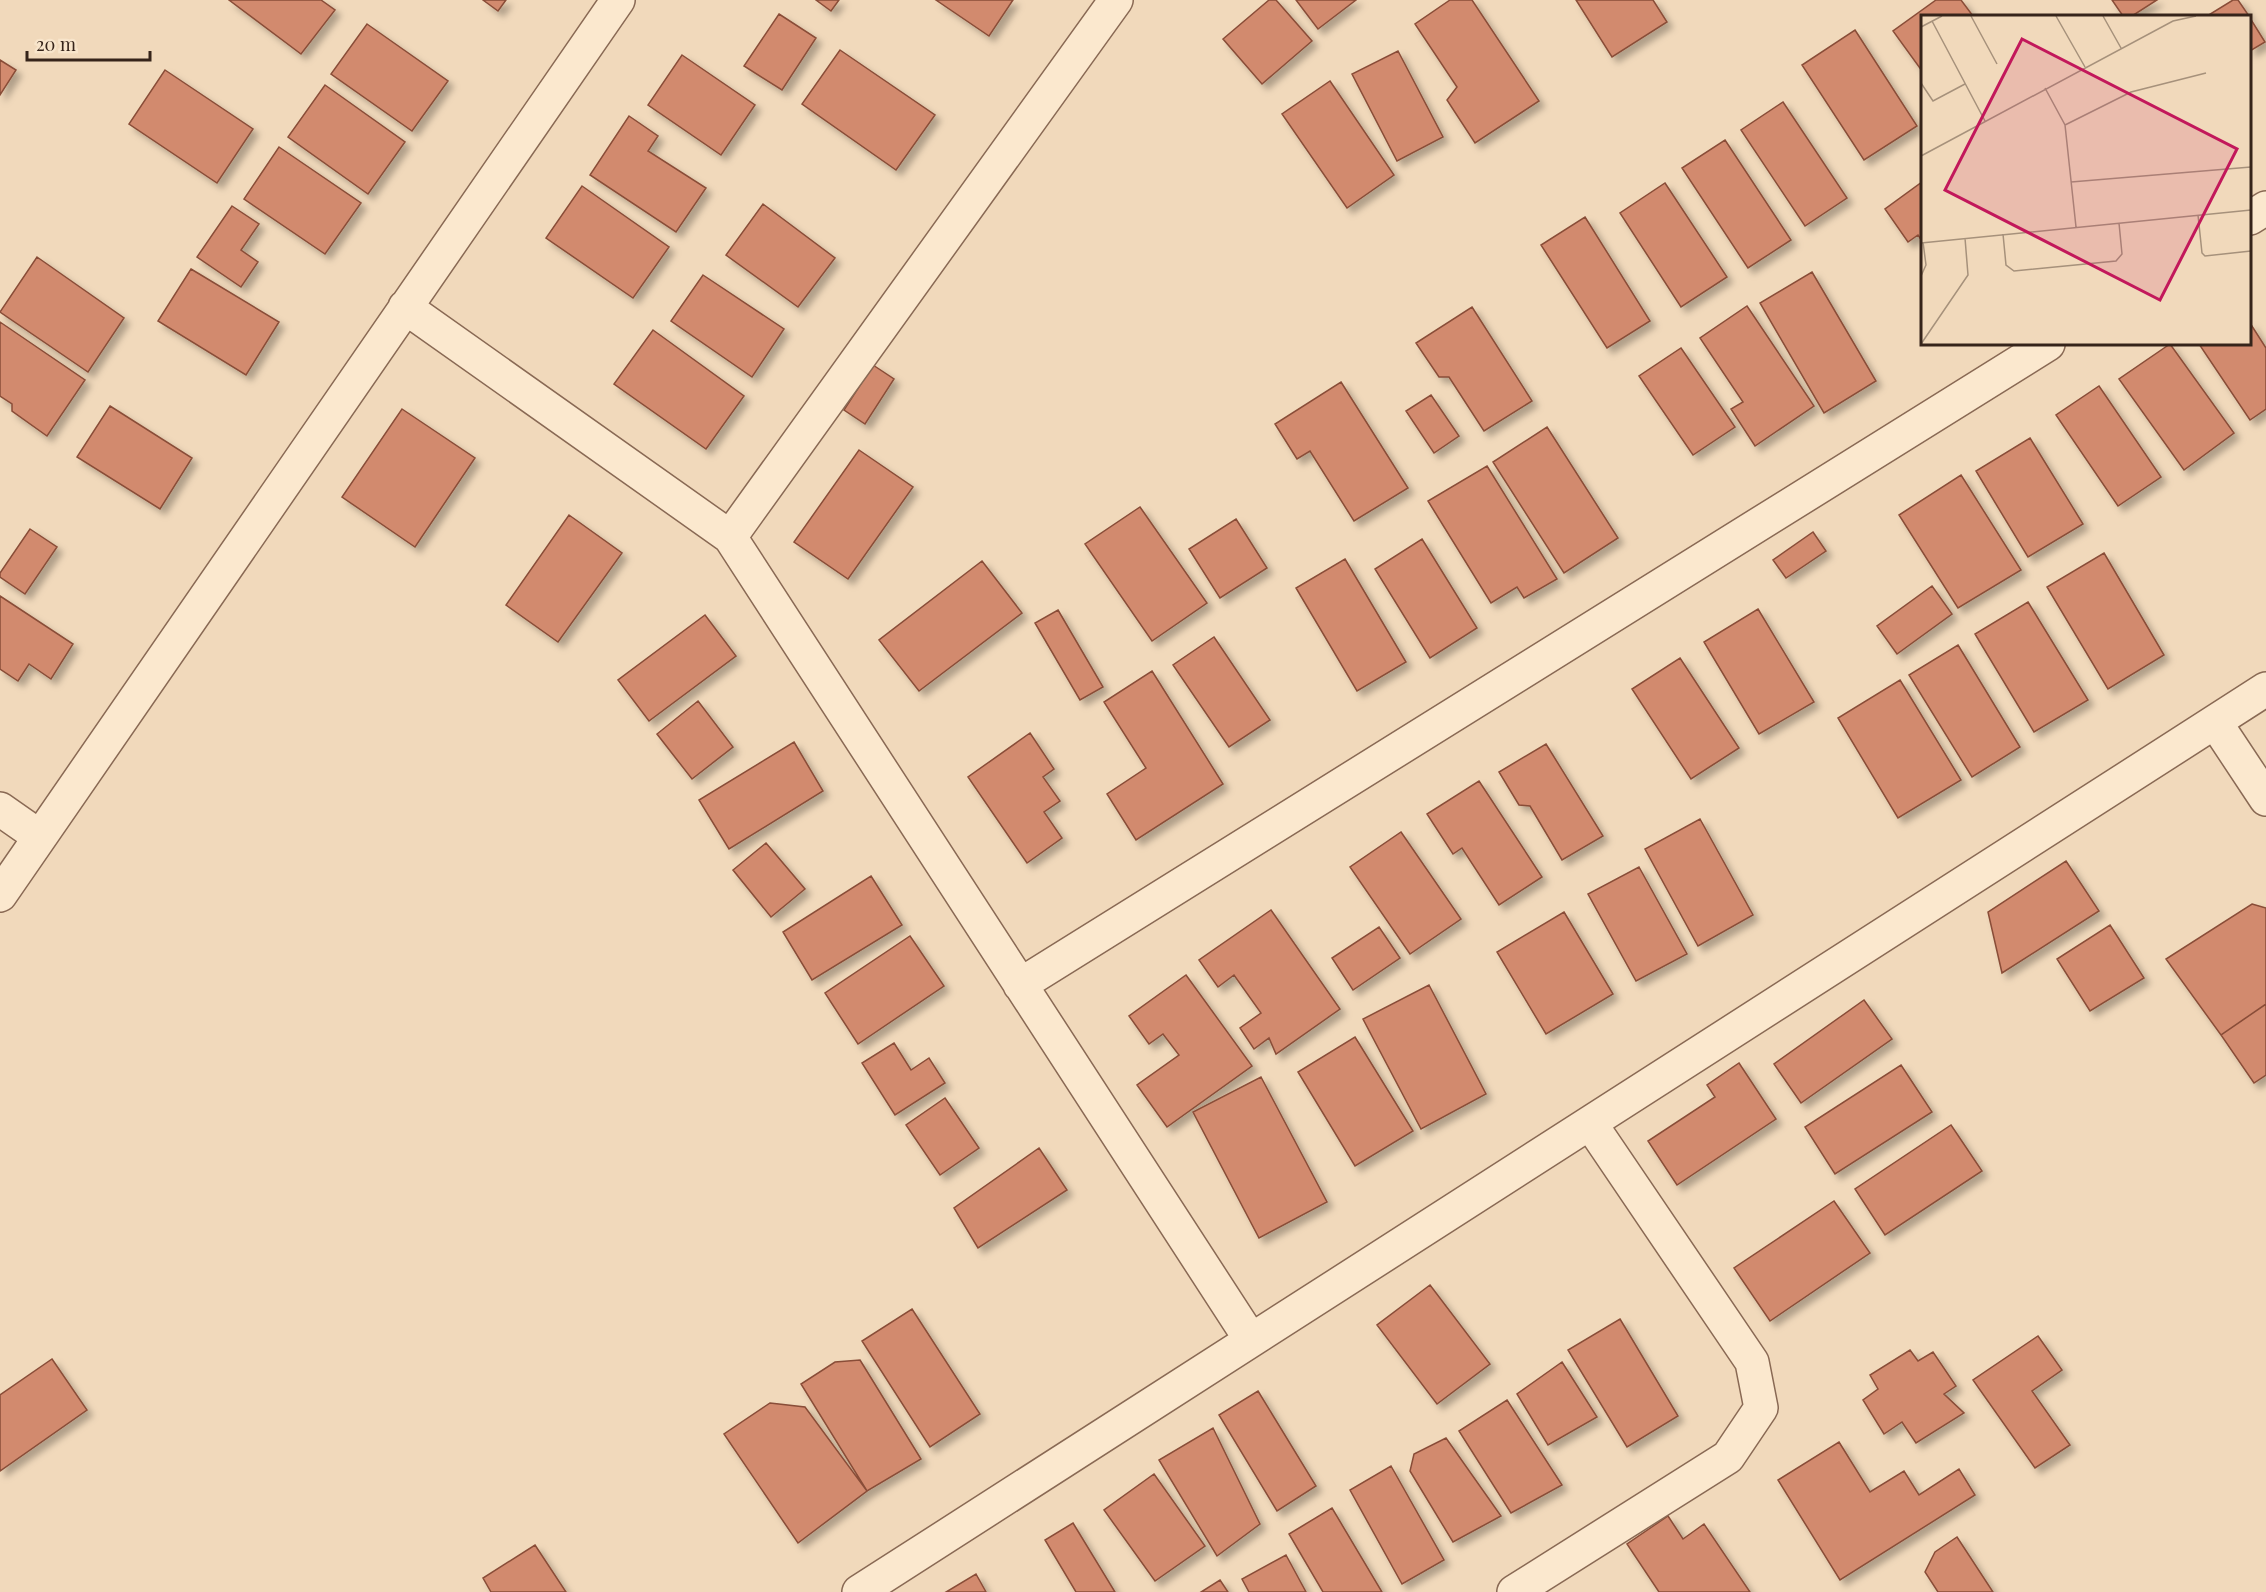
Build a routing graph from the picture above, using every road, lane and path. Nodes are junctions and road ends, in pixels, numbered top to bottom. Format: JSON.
{"nodes":[{"id":1,"x":618,"y":0,"type":"edge"},
{"id":2,"x":1116,"y":0,"type":"edge"},
{"id":3,"x":2266,"y":208,"type":"edge"},
{"id":4,"x":2251,"y":217,"type":"edge"},
{"id":5,"x":405,"y":308,"type":"junction"},
{"id":6,"x":2046,"y":345,"type":"edge"},
{"id":7,"x":730,"y":537,"type":"junction"},
{"id":8,"x":2266,"y":689,"type":"edge"},
{"id":9,"x":2215,"y":722,"type":"junction"},
{"id":10,"x":2266,"y":799,"type":"edge"},
{"id":11,"x":0,"y":809,"type":"edge"},
{"id":12,"x":40,"y":837,"type":"junction"},
{"id":13,"x":0,"y":895,"type":"edge"},
{"id":14,"x":1020,"y":985,"type":"junction"},
{"id":15,"x":1590,"y":1123,"type":"junction"},
{"id":16,"x":1251,"y":1340,"type":"junction"},
{"id":17,"x":859,"y":1592,"type":"edge"},
{"id":18,"x":1514,"y":1592,"type":"edge"}],
"edges":[{"from":1,"to":5,"type":"street"},
{"from":2,"to":7,"type":"street"},
{"from":3,"to":4,"type":"street"},
{"from":5,"to":7,"type":"street"},
{"from":5,"to":12,"type":"street"},
{"from":6,"to":14,"type":"street"},
{"from":7,"to":14,"type":"street"},
{"from":8,"to":9,"type":"street"},
{"from":9,"to":10,"type":"street"},
{"from":9,"to":15,"type":"street"},
{"from":11,"to":12,"type":"street"},
{"from":12,"to":13,"type":"street"},
{"from":14,"to":16,"type":"street"},
{"from":15,"to":16,"type":"street"},
{"from":15,"to":18,"type":"street"},
{"from":16,"to":17,"type":"street"}]}
